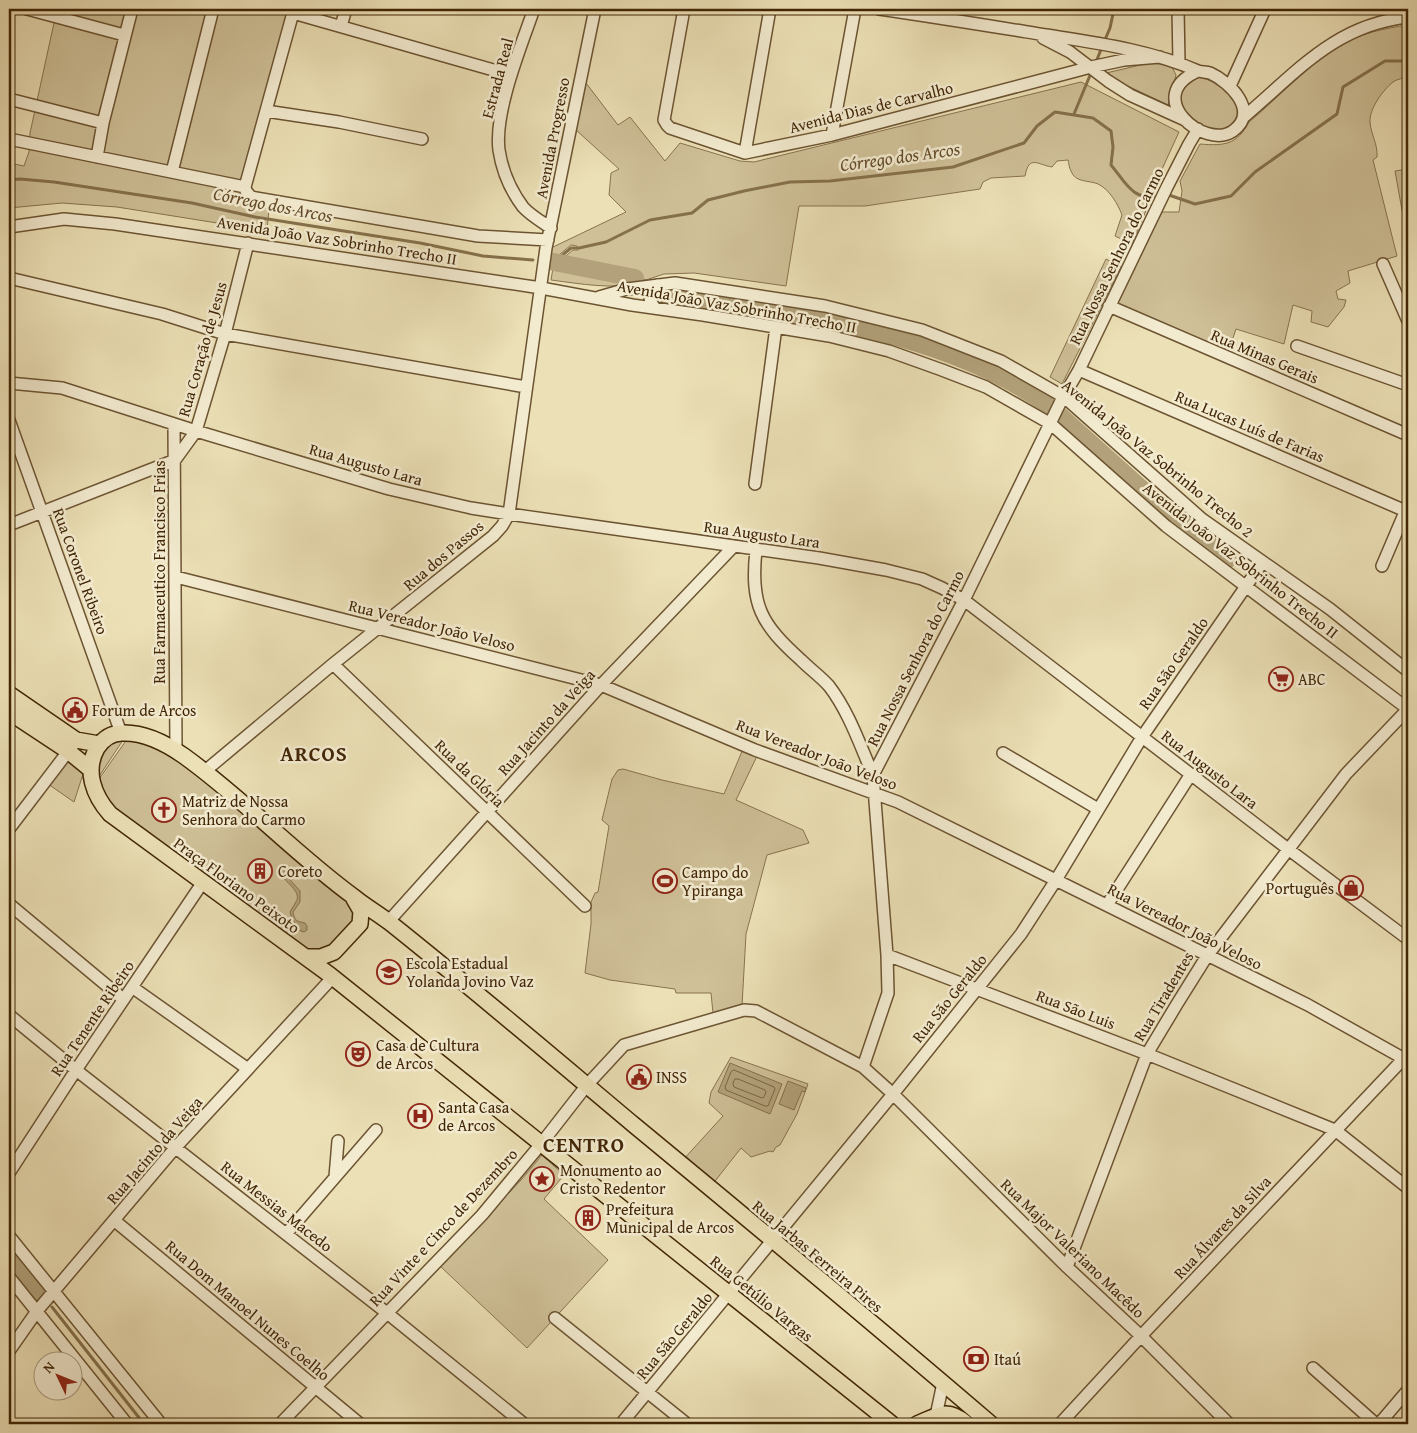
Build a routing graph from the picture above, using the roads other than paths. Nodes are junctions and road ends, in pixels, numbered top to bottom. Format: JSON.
{"nodes":[{"id":1,"x":27,"y":9,"type":"edge"},
{"id":2,"x":132,"y":9,"type":"edge"},
{"id":3,"x":213,"y":9,"type":"edge"},
{"id":4,"x":346,"y":9,"type":"edge"},
{"id":5,"x":534,"y":9,"type":"edge"},
{"id":6,"x":595,"y":9,"type":"edge"},
{"id":7,"x":684,"y":9,"type":"edge"},
{"id":8,"x":770,"y":9,"type":"edge"},
{"id":9,"x":855,"y":9,"type":"edge"},
{"id":10,"x":879,"y":9,"type":"edge"},
{"id":11,"x":1178,"y":9,"type":"edge"},
{"id":12,"x":1265,"y":9,"type":"edge"},
{"id":13,"x":293,"y":11,"type":"edge"},
{"id":14,"x":1408,"y":16,"type":"edge"},
{"id":15,"x":341,"y":26,"type":"junction"},
{"id":16,"x":1028,"y":32,"type":"junction"},
{"id":17,"x":124,"y":35,"type":"junction"},
{"id":18,"x":1065,"y":49,"type":"junction"},
{"id":19,"x":1160,"y":57,"type":"junction"},
{"id":20,"x":1179,"y":63,"type":"junction"},
{"id":21,"x":1091,"y":67,"type":"junction"},
{"id":22,"x":1198,"y":71,"type":"junction"},
{"id":23,"x":1068,"y":72,"type":"junction"},
{"id":24,"x":511,"y":75,"type":"junction"},
{"id":25,"x":1230,"y":86,"type":"junction"},
{"id":26,"x":9,"y":99,"type":"edge"},
{"id":27,"x":1244,"y":110,"type":"junction"},
{"id":28,"x":266,"y":111,"type":"junction"},
{"id":29,"x":1183,"y":119,"type":"junction"},
{"id":30,"x":103,"y":123,"type":"junction"},
{"id":31,"x":1198,"y":129,"type":"junction"},
{"id":32,"x":832,"y":135,"type":"junction"},
{"id":33,"x":9,"y":138,"type":"edge"},
{"id":34,"x":422,"y":139,"type":"dead end"},
{"id":35,"x":745,"y":153,"type":"junction"},
{"id":36,"x":98,"y":157,"type":"junction"},
{"id":37,"x":172,"y":172,"type":"junction"},
{"id":38,"x":245,"y":187,"type":"junction"},
{"id":39,"x":9,"y":227,"type":"edge"},
{"id":40,"x":551,"y":228,"type":"junction"},
{"id":41,"x":248,"y":243,"type":"junction"},
{"id":42,"x":547,"y":244,"type":"junction"},
{"id":43,"x":1383,"y":264,"type":"dead end"},
{"id":44,"x":543,"y":274,"type":"joint"},
{"id":45,"x":9,"y":278,"type":"edge"},
{"id":46,"x":657,"y":285,"type":"junction"},
{"id":47,"x":541,"y":288,"type":"junction"},
{"id":48,"x":598,"y":298,"type":"junction"},
{"id":49,"x":1110,"y":306,"type":"junction"},
{"id":50,"x":655,"y":308,"type":"junction"},
{"id":51,"x":1408,"y":321,"type":"edge"},
{"id":52,"x":776,"y":327,"type":"junction"},
{"id":53,"x":225,"y":334,"type":"junction"},
{"id":54,"x":1297,"y":346,"type":"dead end"},
{"id":55,"x":1079,"y":370,"type":"junction"},
{"id":56,"x":9,"y":383,"type":"edge"},
{"id":57,"x":1408,"y":385,"type":"edge"},
{"id":58,"x":526,"y":387,"type":"junction"},
{"id":59,"x":1062,"y":399,"type":"junction"},
{"id":60,"x":9,"y":420,"type":"edge"},
{"id":61,"x":1052,"y":420,"type":"junction"},
{"id":62,"x":174,"y":424,"type":"junction"},
{"id":63,"x":196,"y":431,"type":"junction"},
{"id":64,"x":1408,"y":435,"type":"edge"},
{"id":65,"x":175,"y":460,"type":"junction"},
{"id":66,"x":755,"y":484,"type":"dead end"},
{"id":67,"x":1407,"y":509,"type":"edge"},
{"id":68,"x":42,"y":511,"type":"junction"},
{"id":69,"x":509,"y":514,"type":"junction"},
{"id":70,"x":9,"y":525,"type":"edge"},
{"id":71,"x":732,"y":547,"type":"junction"},
{"id":72,"x":756,"y":550,"type":"junction"},
{"id":73,"x":1262,"y":563,"type":"junction"},
{"id":74,"x":1382,"y":566,"type":"dead end"},
{"id":75,"x":176,"y":577,"type":"junction"},
{"id":76,"x":1247,"y":586,"type":"junction"},
{"id":77,"x":964,"y":600,"type":"junction"},
{"id":78,"x":379,"y":628,"type":"junction"},
{"id":79,"x":333,"y":664,"type":"junction"},
{"id":80,"x":1408,"y":670,"type":"edge"},
{"id":81,"x":601,"y":685,"type":"junction"},
{"id":82,"x":9,"y":694,"type":"edge"},
{"id":83,"x":1408,"y":709,"type":"edge"},
{"id":84,"x":9,"y":712,"type":"edge"},
{"id":85,"x":122,"y":733,"type":"junction"},
{"id":86,"x":1142,"y":737,"type":"junction"},
{"id":87,"x":99,"y":744,"type":"junction"},
{"id":88,"x":72,"y":746,"type":"junction"},
{"id":89,"x":176,"y":750,"type":"junction"},
{"id":90,"x":1003,"y":753,"type":"dead end"},
{"id":91,"x":90,"y":769,"type":"junction"},
{"id":92,"x":205,"y":771,"type":"junction"},
{"id":93,"x":1191,"y":774,"type":"junction"},
{"id":94,"x":873,"y":775,"type":"junction"},
{"id":95,"x":873,"y":794,"type":"junction"},
{"id":96,"x":1098,"y":809,"type":"junction"},
{"id":97,"x":488,"y":812,"type":"junction"},
{"id":98,"x":9,"y":829,"type":"edge"},
{"id":99,"x":1288,"y":849,"type":"junction"},
{"id":100,"x":1056,"y":880,"type":"junction"},
{"id":101,"x":203,"y":882,"type":"junction"},
{"id":102,"x":352,"y":896,"type":"junction"},
{"id":103,"x":9,"y":904,"type":"edge"},
{"id":104,"x":1107,"y":905,"type":"junction"},
{"id":105,"x":585,"y":906,"type":"dead end"},
{"id":106,"x":386,"y":920,"type":"junction"},
{"id":107,"x":1408,"y":940,"type":"edge"},
{"id":108,"x":887,"y":955,"type":"junction"},
{"id":109,"x":1207,"y":956,"type":"junction"},
{"id":110,"x":307,"y":958,"type":"junction"},
{"id":111,"x":331,"y":976,"type":"junction"},
{"id":112,"x":132,"y":987,"type":"junction"},
{"id":113,"x":978,"y":989,"type":"junction"},
{"id":114,"x":124,"y":1000,"type":"junction"},
{"id":115,"x":9,"y":1015,"type":"edge"},
{"id":116,"x":1147,"y":1054,"type":"junction"},
{"id":117,"x":1407,"y":1058,"type":"edge"},
{"id":118,"x":863,"y":1067,"type":"junction"},
{"id":119,"x":248,"y":1069,"type":"junction"},
{"id":120,"x":76,"y":1070,"type":"junction"},
{"id":121,"x":587,"y":1085,"type":"junction"},
{"id":122,"x":893,"y":1094,"type":"junction"},
{"id":123,"x":376,"y":1130,"type":"dead end"},
{"id":124,"x":1335,"y":1130,"type":"junction"},
{"id":125,"x":338,"y":1141,"type":"dead end"},
{"id":126,"x":541,"y":1144,"type":"junction"},
{"id":127,"x":176,"y":1148,"type":"junction"},
{"id":128,"x":9,"y":1173,"type":"edge"},
{"id":129,"x":335,"y":1177,"type":"junction"},
{"id":130,"x":1408,"y":1188,"type":"edge"},
{"id":131,"x":115,"y":1221,"type":"junction"},
{"id":132,"x":286,"y":1234,"type":"junction"},
{"id":133,"x":9,"y":1236,"type":"edge"},
{"id":134,"x":773,"y":1240,"type":"junction"},
{"id":135,"x":1067,"y":1268,"type":"junction"},
{"id":136,"x":9,"y":1277,"type":"edge"},
{"id":137,"x":54,"y":1290,"type":"junction"},
{"id":138,"x":729,"y":1294,"type":"junction"},
{"id":139,"x":37,"y":1311,"type":"junction"},
{"id":140,"x":387,"y":1313,"type":"junction"},
{"id":141,"x":555,"y":1318,"type":"dead end"},
{"id":142,"x":1141,"y":1336,"type":"junction"},
{"id":143,"x":9,"y":1351,"type":"edge"},
{"id":144,"x":1312,"y":1368,"type":"dead end"},
{"id":145,"x":945,"y":1385,"type":"junction"},
{"id":146,"x":315,"y":1387,"type":"junction"},
{"id":147,"x":1408,"y":1390,"type":"edge"},
{"id":148,"x":648,"y":1392,"type":"junction"},
{"id":149,"x":937,"y":1420,"type":"edge"},
{"id":150,"x":128,"y":1424,"type":"edge"},
{"id":151,"x":161,"y":1424,"type":"edge"},
{"id":152,"x":280,"y":1424,"type":"edge"},
{"id":153,"x":360,"y":1424,"type":"edge"},
{"id":154,"x":524,"y":1424,"type":"edge"},
{"id":155,"x":621,"y":1424,"type":"edge"},
{"id":156,"x":688,"y":1424,"type":"edge"},
{"id":157,"x":892,"y":1424,"type":"edge"},
{"id":158,"x":918,"y":1424,"type":"edge"},
{"id":159,"x":967,"y":1424,"type":"edge"},
{"id":160,"x":991,"y":1424,"type":"edge"},
{"id":161,"x":1060,"y":1424,"type":"edge"},
{"id":162,"x":1230,"y":1424,"type":"edge"},
{"id":163,"x":1378,"y":1424,"type":"edge"}],
"edges":[{"from":1,"to":17,"type":"street"},
{"from":2,"to":17,"type":"street"},
{"from":3,"to":37,"type":"street"},
{"from":4,"to":15,"type":"street"},
{"from":5,"to":24,"type":"street","name":"Estrada Real"},
{"from":6,"to":40,"type":"street","name":"Avenida Progresso"},
{"from":7,"to":35,"type":"street"},
{"from":8,"to":35,"type":"street"},
{"from":9,"to":32,"type":"street"},
{"from":10,"to":16,"type":"street"},
{"from":11,"to":20,"type":"street"},
{"from":12,"to":25,"type":"street"},
{"from":13,"to":15,"type":"street"},
{"from":13,"to":28,"type":"street"},
{"from":14,"to":27,"type":"street"},
{"from":15,"to":24,"type":"street"},
{"from":16,"to":18,"type":"street"},
{"from":16,"to":19,"type":"street"},
{"from":17,"to":30,"type":"street"},
{"from":18,"to":21,"type":"street"},
{"from":18,"to":23,"type":"street"},
{"from":19,"to":20,"type":"street"},
{"from":19,"to":21,"type":"street","name":"Avenida Dias de Carvalho"},
{"from":20,"to":22,"type":"street"},
{"from":21,"to":23,"type":"street","name":"Avenida Dias de Carvalho"},
{"from":21,"to":29,"type":"street"},
{"from":22,"to":25,"type":"street"},
{"from":22,"to":29,"type":"street"},
{"from":23,"to":32,"type":"street","name":"Avenida Dias de Carvalho"},
{"from":24,"to":40,"type":"street","name":"Estrada Real"},
{"from":25,"to":27,"type":"street"},
{"from":26,"to":30,"type":"street"},
{"from":27,"to":31,"type":"street"},
{"from":28,"to":34,"type":"street"},
{"from":28,"to":38,"type":"street"},
{"from":29,"to":31,"type":"street"},
{"from":30,"to":36,"type":"street"},
{"from":31,"to":49,"type":"street","name":"Rua Nossa Senhora do Carmo"},
{"from":32,"to":35,"type":"street","name":"Avenida Dias de Carvalho"},
{"from":33,"to":36,"type":"street"},
{"from":36,"to":37,"type":"street"},
{"from":37,"to":38,"type":"street"},
{"from":38,"to":42,"type":"street"},
{"from":39,"to":41,"type":"street","name":"Avenida João Vaz Sobrinho Trecho II"},
{"from":40,"to":42,"type":"street","name":"Avenida Progresso"},
{"from":41,"to":47,"type":"street","name":"Avenida João Vaz Sobrinho Trecho II"},
{"from":41,"to":53,"type":"street","name":"Rua Coração de Jesus"},
{"from":42,"to":44,"type":"street","name":"Avenida Progresso"},
{"from":43,"to":51,"type":"street"},
{"from":44,"to":47,"type":"street","name":"Rua dos Passos"},
{"from":45,"to":53,"type":"street"},
{"from":46,"to":48,"type":"street","name":"Avenida João Vaz Sobrinho Trecho 2"},
{"from":46,"to":50,"type":"street"},
{"from":46,"to":59,"type":"street","name":"Avenida João Vaz Sobrinho Trecho 2"},
{"from":47,"to":48,"type":"street","name":"Avenida João Vaz Sobrinho Trecho II"},
{"from":47,"to":58,"type":"street","name":"Rua dos Passos"},
{"from":48,"to":50,"type":"street","name":"Avenida João Vaz Sobrinho Trecho II"},
{"from":49,"to":55,"type":"street","name":"Rua Nossa Senhora do Carmo"},
{"from":49,"to":64,"type":"street","name":"Rua Minas Gerais"},
{"from":50,"to":52,"type":"street","name":"Avenida João Vaz Sobrinho Trecho II"},
{"from":52,"to":61,"type":"street","name":"Avenida João Vaz Sobrinho Trecho II"},
{"from":52,"to":66,"type":"street"},
{"from":53,"to":58,"type":"street"},
{"from":53,"to":63,"type":"street","name":"Rua Coração de Jesus"},
{"from":54,"to":57,"type":"street"},
{"from":55,"to":59,"type":"street","name":"Rua Nossa Senhora do Carmo"},
{"from":55,"to":67,"type":"street","name":"Rua Lucas Luís de Farias"},
{"from":56,"to":62,"type":"street","name":"Rua Augusto Lara"},
{"from":58,"to":69,"type":"street","name":"Rua dos Passos"},
{"from":59,"to":61,"type":"street","name":"Rua Nossa Senhora do Carmo"},
{"from":59,"to":73,"type":"street","name":"Avenida João Vaz Sobrinho Trecho 2"},
{"from":60,"to":68,"type":"street","name":"Rua Coronel Ribeiro"},
{"from":61,"to":76,"type":"street","name":"Avenida João Vaz Sobrinho Trecho II"},
{"from":61,"to":77,"type":"street","name":"Rua Nossa Senhora do Carmo"},
{"from":62,"to":63,"type":"street","name":"Rua Augusto Lara"},
{"from":62,"to":65,"type":"street","name":"Rua Farmaceutico Francisco Frias"},
{"from":63,"to":65,"type":"street","name":"Rua Coração de Jesus"},
{"from":63,"to":69,"type":"street","name":"Rua Augusto Lara"},
{"from":65,"to":68,"type":"street"},
{"from":65,"to":75,"type":"street","name":"Rua Farmaceutico Francisco Frias"},
{"from":67,"to":74,"type":"street"},
{"from":68,"to":70,"type":"street"},
{"from":68,"to":85,"type":"street","name":"Rua Coronel Ribeiro"},
{"from":69,"to":71,"type":"street","name":"Rua Augusto Lara"},
{"from":69,"to":78,"type":"street","name":"Rua dos Passos"},
{"from":71,"to":72,"type":"street","name":"Rua Augusto Lara"},
{"from":71,"to":81,"type":"street","name":"Rua Jacinto da Veiga"},
{"from":72,"to":77,"type":"street","name":"Rua Augusto Lara"},
{"from":72,"to":94,"type":"street"},
{"from":73,"to":76,"type":"street","name":"Rua São Geraldo"},
{"from":73,"to":80,"type":"street","name":"Avenida João Vaz Sobrinho Trecho 2"},
{"from":75,"to":78,"type":"street","name":"Rua Vereador João Veloso"},
{"from":75,"to":89,"type":"street","name":"Rua Farmaceutico Francisco Frias"},
{"from":76,"to":83,"type":"street","name":"Avenida João Vaz Sobrinho Trecho II"},
{"from":76,"to":86,"type":"street","name":"Rua São Geraldo"},
{"from":77,"to":86,"type":"street","name":"Rua Augusto Lara"},
{"from":77,"to":94,"type":"street","name":"Rua Nossa Senhora do Carmo"},
{"from":78,"to":79,"type":"street","name":"Rua dos Passos"},
{"from":78,"to":81,"type":"street","name":"Rua Vereador João Veloso"},
{"from":79,"to":92,"type":"street","name":"Rua dos Passos"},
{"from":79,"to":97,"type":"street","name":"Rua da Glória"},
{"from":81,"to":95,"type":"street","name":"Rua Vereador João Veloso"},
{"from":81,"to":97,"type":"street","name":"Rua Jacinto da Veiga"},
{"from":82,"to":88,"type":"main road"},
{"from":83,"to":99,"type":"street","name":"Rua Tiradentes"},
{"from":84,"to":88,"type":"main road"},
{"from":85,"to":87,"type":"main road"},
{"from":85,"to":89,"type":"main road"},
{"from":86,"to":93,"type":"street","name":"Rua Augusto Lara"},
{"from":86,"to":96,"type":"street","name":"Rua São Geraldo"},
{"from":87,"to":88,"type":"main road"},
{"from":87,"to":91,"type":"main road"},
{"from":88,"to":91,"type":"main road"},
{"from":88,"to":98,"type":"street"},
{"from":89,"to":92,"type":"main road"},
{"from":90,"to":96,"type":"street"},
{"from":91,"to":101,"type":"main road","name":"Praça Floriano Peixoto"},
{"from":92,"to":102,"type":"main road"},
{"from":93,"to":99,"type":"street","name":"Rua Augusto Lara"},
{"from":93,"to":104,"type":"street"},
{"from":94,"to":95,"type":"street","name":"Rua Nossa Senhora do Carmo"},
{"from":95,"to":100,"type":"street","name":"Rua Vereador João Veloso"},
{"from":95,"to":108,"type":"street","name":"Rua Nossa Senhora do Carmo"},
{"from":96,"to":100,"type":"street","name":"Rua São Geraldo"},
{"from":97,"to":105,"type":"street","name":"Rua da Glória"},
{"from":97,"to":106,"type":"street","name":"Rua Jacinto da Veiga"},
{"from":99,"to":107,"type":"street","name":"Rua Augusto Lara"},
{"from":99,"to":109,"type":"street","name":"Rua Tiradentes"},
{"from":100,"to":104,"type":"street","name":"Rua Vereador João Veloso"},
{"from":100,"to":113,"type":"street","name":"Rua São Geraldo"},
{"from":101,"to":110,"type":"main road","name":"Praça Floriano Peixoto"},
{"from":101,"to":112,"type":"street","name":"Rua Tenente Ribeiro"},
{"from":102,"to":106,"type":"main road"},
{"from":102,"to":110,"type":"main road"},
{"from":103,"to":114,"type":"street"},
{"from":104,"to":109,"type":"street","name":"Rua Vereador João Veloso"},
{"from":106,"to":111,"type":"main road"},
{"from":106,"to":121,"type":"main road","name":"Rua Jarbas Ferreira Pires"},
{"from":108,"to":113,"type":"street","name":"Rua São Luis"},
{"from":108,"to":118,"type":"street","name":"Rua Nossa Senhora do Carmo"},
{"from":109,"to":116,"type":"street","name":"Rua Tiradentes"},
{"from":109,"to":117,"type":"street","name":"Rua Vereador João Veloso"},
{"from":110,"to":111,"type":"main road","name":"Praça Floriano Peixoto"},
{"from":111,"to":119,"type":"street","name":"Rua Jacinto da Veiga"},
{"from":111,"to":126,"type":"main road","name":"Rua Getúlio Vargas"},
{"from":112,"to":114,"type":"street","name":"Rua Tenente Ribeiro"},
{"from":112,"to":119,"type":"street"},
{"from":113,"to":116,"type":"street","name":"Rua São Luis"},
{"from":113,"to":122,"type":"street","name":"Rua São Geraldo"},
{"from":114,"to":120,"type":"street","name":"Rua Tenente Ribeiro"},
{"from":115,"to":120,"type":"street","name":"Rua Messias Macedo"},
{"from":116,"to":124,"type":"street","name":"Rua São Luis"},
{"from":116,"to":135,"type":"street","name":"Rua Tiradentes"},
{"from":117,"to":124,"type":"street","name":"Rua Álvares da Silva"},
{"from":118,"to":121,"type":"street","name":"Rua Vinte e Cinco de Dezembro"},
{"from":118,"to":122,"type":"street","name":"Rua Vinte e Cinco de Dezembro"},
{"from":119,"to":127,"type":"street","name":"Rua Jacinto da Veiga"},
{"from":120,"to":127,"type":"street","name":"Rua Messias Macedo"},
{"from":120,"to":128,"type":"street","name":"Rua Tenente Ribeiro"},
{"from":121,"to":126,"type":"street","name":"Rua Vinte e Cinco de Dezembro"},
{"from":121,"to":134,"type":"main road","name":"Rua Jarbas Ferreira Pires"},
{"from":122,"to":134,"type":"street","name":"Rua São Geraldo"},
{"from":122,"to":135,"type":"street","name":"Rua Major Valeriano Macêdo"},
{"from":123,"to":129,"type":"street"},
{"from":124,"to":130,"type":"street","name":"Rua São Luis"},
{"from":124,"to":142,"type":"street","name":"Rua Álvares da Silva"},
{"from":125,"to":129,"type":"street"},
{"from":126,"to":138,"type":"main road","name":"Rua Getúlio Vargas"},
{"from":126,"to":140,"type":"street","name":"Rua Vinte e Cinco de Dezembro"},
{"from":127,"to":131,"type":"street","name":"Rua Jacinto da Veiga"},
{"from":127,"to":132,"type":"street","name":"Rua Messias Macedo"},
{"from":129,"to":132,"type":"street"},
{"from":131,"to":137,"type":"street","name":"Rua Jacinto da Veiga"},
{"from":131,"to":146,"type":"street","name":"Rua Dom Manoel Nunes Coelho"},
{"from":132,"to":140,"type":"street","name":"Rua Messias Macedo"},
{"from":133,"to":137,"type":"street"},
{"from":134,"to":138,"type":"street","name":"Rua São Geraldo"},
{"from":134,"to":145,"type":"main road","name":"Rua Jarbas Ferreira Pires"},
{"from":135,"to":142,"type":"street","name":"Rua Major Valeriano Macêdo"},
{"from":136,"to":139,"type":"street"},
{"from":137,"to":139,"type":"street","name":"Rua Jacinto da Veiga"},
{"from":137,"to":151,"type":"street"},
{"from":138,"to":148,"type":"street","name":"Rua São Geraldo"},
{"from":138,"to":157,"type":"main road","name":"Rua Getúlio Vargas"},
{"from":139,"to":143,"type":"street","name":"Rua Jacinto da Veiga"},
{"from":139,"to":150,"type":"street"},
{"from":140,"to":146,"type":"street","name":"Rua Vinte e Cinco de Dezembro"},
{"from":140,"to":154,"type":"street","name":"Rua Messias Macedo"},
{"from":141,"to":148,"type":"street"},
{"from":142,"to":161,"type":"street","name":"Rua Álvares da Silva"},
{"from":142,"to":162,"type":"street","name":"Rua Major Valeriano Macêdo"},
{"from":144,"to":163,"type":"street"},
{"from":145,"to":149,"type":"street"},
{"from":145,"to":160,"type":"main road","name":"Rua Jarbas Ferreira Pires"},
{"from":146,"to":152,"type":"street","name":"Rua Vinte e Cinco de Dezembro"},
{"from":146,"to":153,"type":"street","name":"Rua Dom Manoel Nunes Coelho"},
{"from":147,"to":163,"type":"street"},
{"from":148,"to":155,"type":"street","name":"Rua São Geraldo"},
{"from":148,"to":156,"type":"street"},
{"from":149,"to":158,"type":"main road"},
{"from":149,"to":159,"type":"main road"}]}
